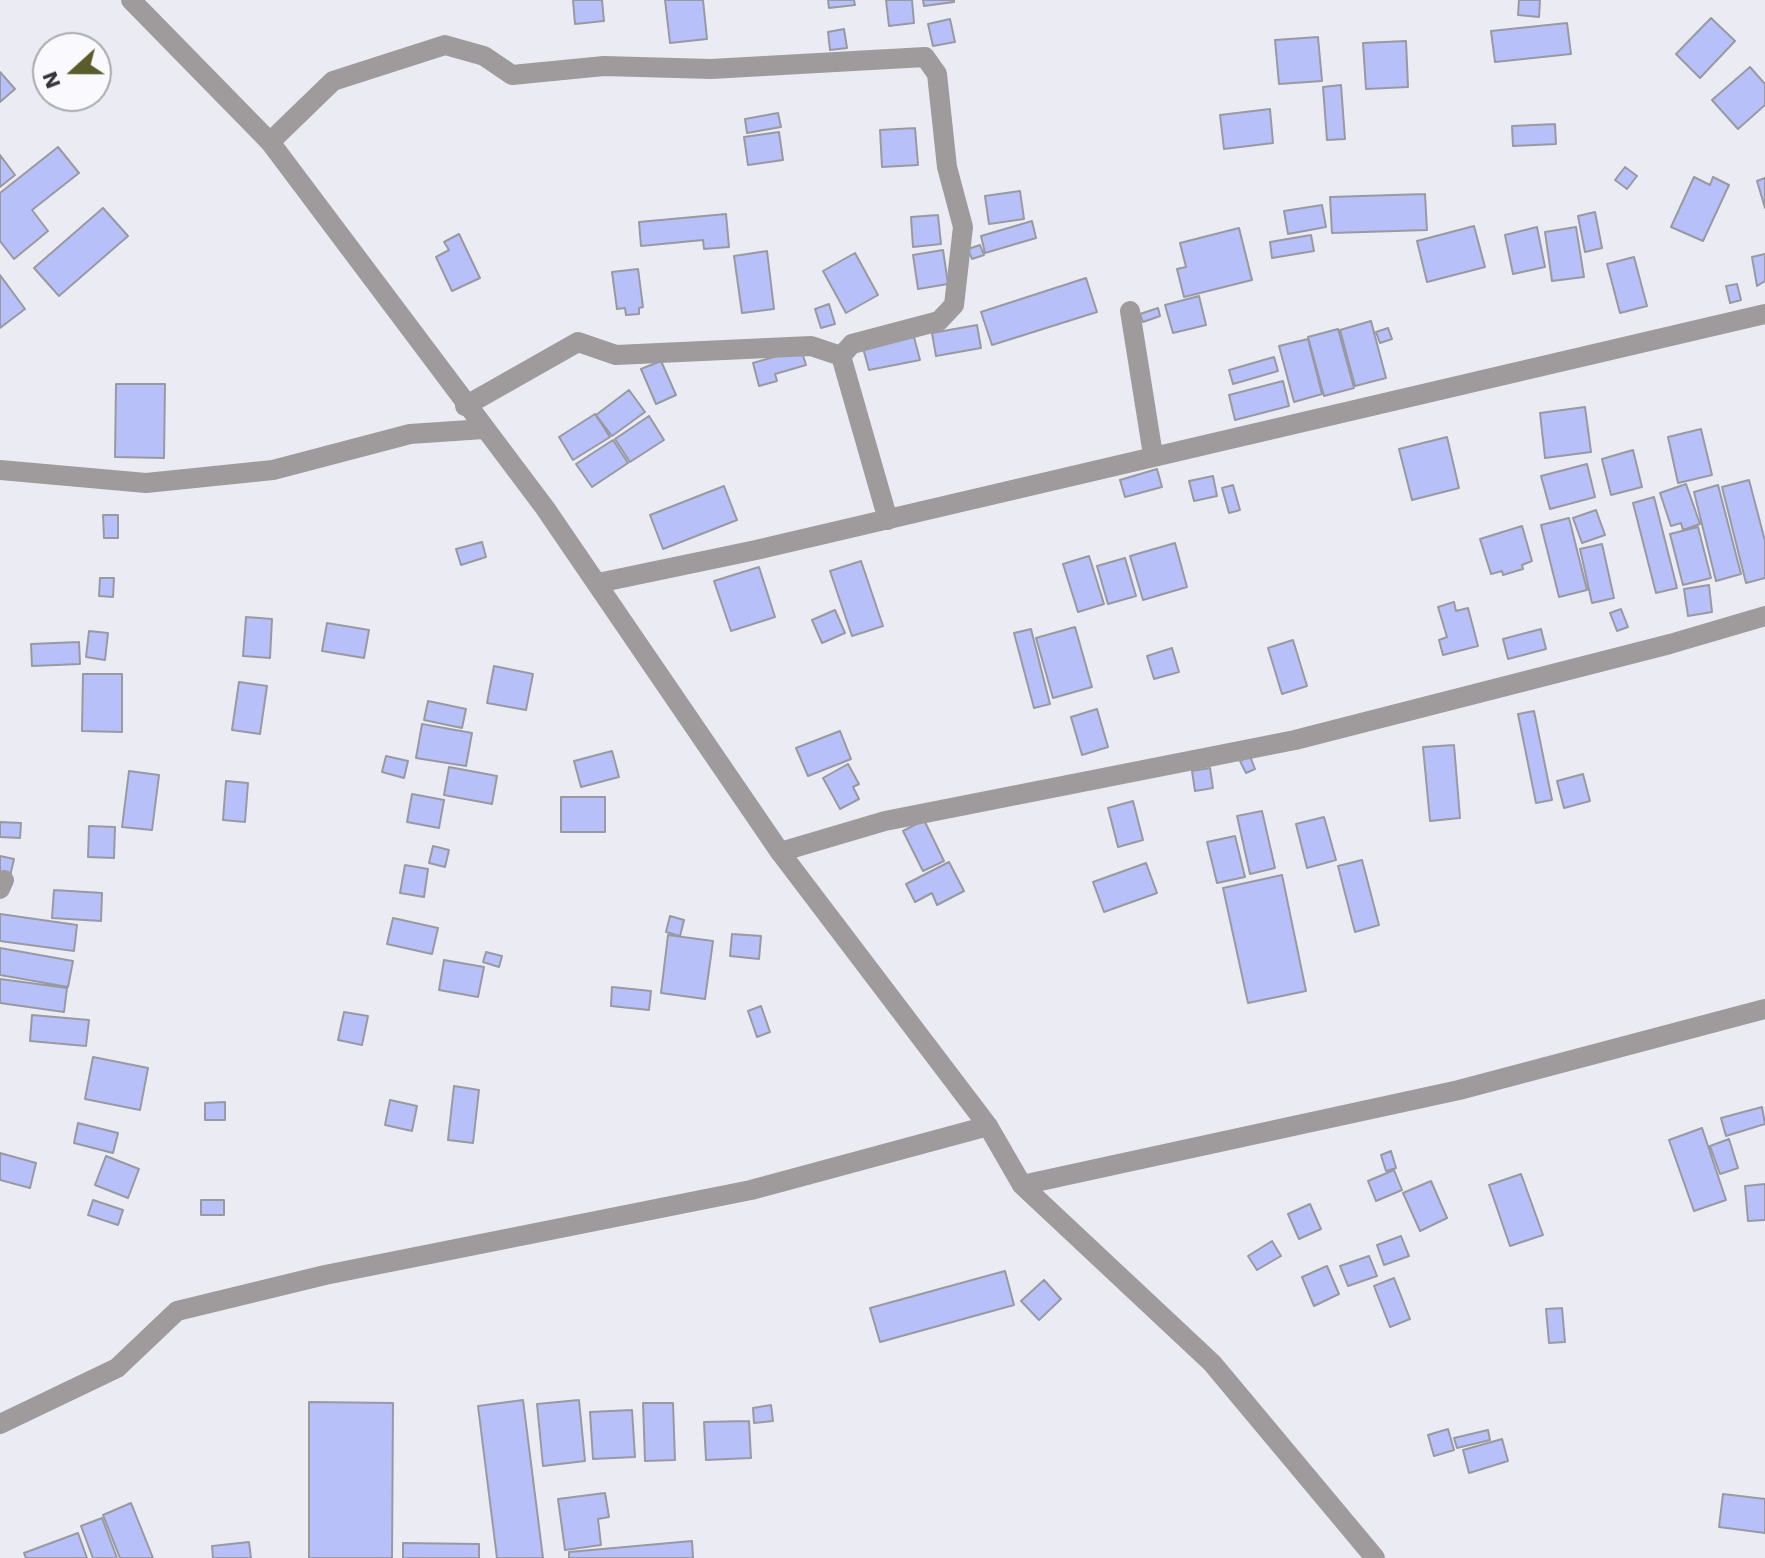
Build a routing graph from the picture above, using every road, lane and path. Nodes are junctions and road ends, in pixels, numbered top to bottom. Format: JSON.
{"nodes":[{"id":1,"x":131,"y":0,"type":"edge"},
{"id":2,"x":270,"y":142,"type":"junction"},
{"id":3,"x":1130,"y":311,"type":"dead end"},
{"id":4,"x":1765,"y":314,"type":"edge"},
{"id":5,"x":841,"y":356,"type":"junction"},
{"id":6,"x":465,"y":406,"type":"junction"},
{"id":7,"x":484,"y":429,"type":"junction"},
{"id":8,"x":1153,"y":455,"type":"junction"},
{"id":9,"x":0,"y":470,"type":"edge"},
{"id":10,"x":888,"y":520,"type":"junction"},
{"id":11,"x":598,"y":583,"type":"junction"},
{"id":12,"x":1765,"y":616,"type":"edge"},
{"id":13,"x":780,"y":852,"type":"junction"},
{"id":14,"x":1765,"y":1009,"type":"edge"},
{"id":15,"x":988,"y":1126,"type":"junction"},
{"id":16,"x":1022,"y":1185,"type":"junction"},
{"id":17,"x":0,"y":1424,"type":"edge"},
{"id":18,"x":1375,"y":1558,"type":"edge"}],
"edges":[{"from":1,"to":2,"type":"street"},
{"from":2,"to":5,"type":"street"},
{"from":2,"to":6,"type":"street"},
{"from":3,"to":8,"type":"street"},
{"from":4,"to":8,"type":"street"},
{"from":5,"to":6,"type":"street"},
{"from":5,"to":10,"type":"street"},
{"from":6,"to":7,"type":"street"},
{"from":7,"to":9,"type":"street"},
{"from":7,"to":11,"type":"street"},
{"from":8,"to":10,"type":"street"},
{"from":10,"to":11,"type":"street"},
{"from":11,"to":13,"type":"street"},
{"from":12,"to":13,"type":"street"},
{"from":13,"to":15,"type":"street"},
{"from":14,"to":16,"type":"street"},
{"from":15,"to":16,"type":"street"},
{"from":15,"to":17,"type":"street"},
{"from":16,"to":18,"type":"street"}]}
